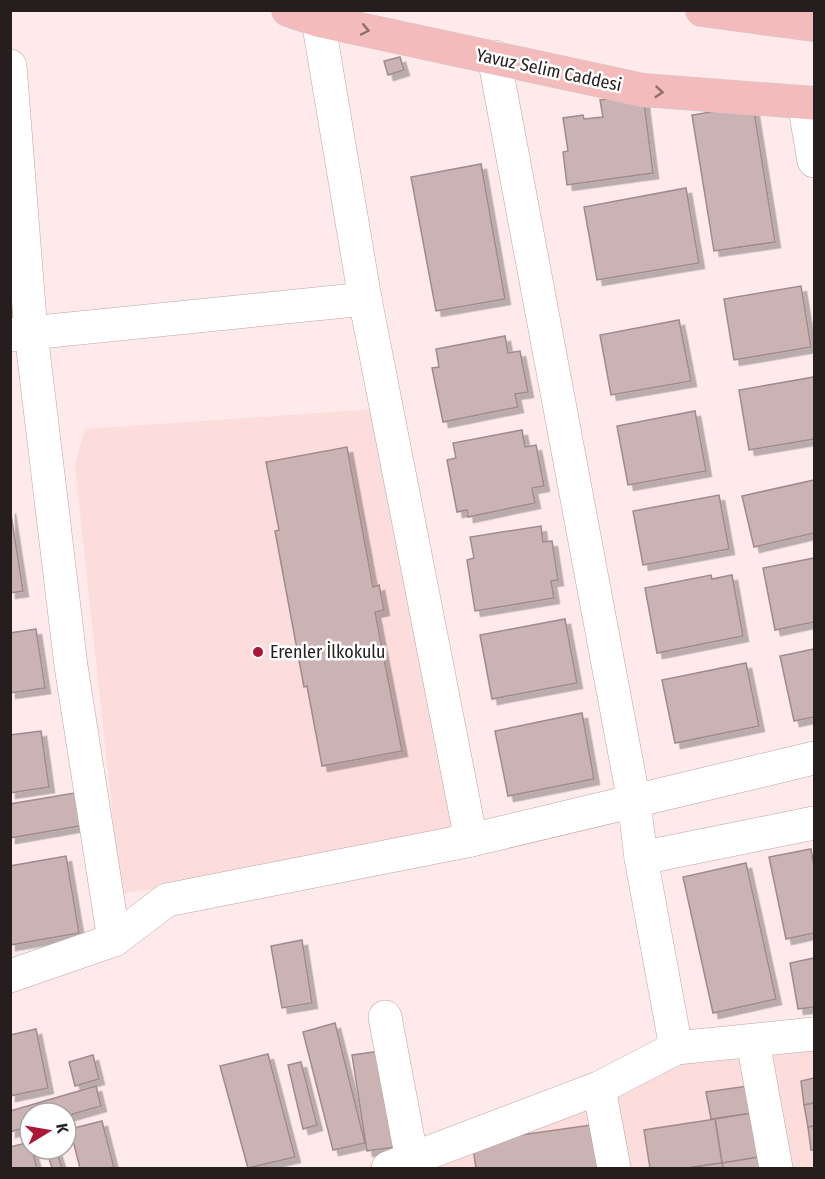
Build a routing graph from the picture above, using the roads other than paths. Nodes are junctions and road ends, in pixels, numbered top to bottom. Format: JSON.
{"nodes":[{"id":1,"x":702,"y":10,"type":"edge"},
{"id":2,"x":303,"y":15,"type":"edge"},
{"id":3,"x":814,"y":25,"type":"edge"},
{"id":4,"x":494,"y":57,"type":"junction"},
{"id":5,"x":10,"y":66,"type":"edge"},
{"id":6,"x":809,"y":103,"type":"edge"},
{"id":7,"x":814,"y":161,"type":"edge"},
{"id":8,"x":365,"y":299,"type":"junction"},
{"id":9,"x":21,"y":334,"type":"edge"},
{"id":10,"x":814,"y":758,"type":"edge"},
{"id":11,"x":634,"y":802,"type":"junction"},
{"id":12,"x":814,"y":823,"type":"edge"},
{"id":13,"x":471,"y":840,"type":"junction"},
{"id":14,"x":641,"y":858,"type":"junction"},
{"id":15,"x":114,"y":939,"type":"junction"},
{"id":16,"x":10,"y":976,"type":"edge"},
{"id":17,"x":385,"y":1017,"type":"dead end"},
{"id":18,"x":814,"y":1034,"type":"edge"},
{"id":19,"x":753,"y":1042,"type":"junction"},
{"id":20,"x":676,"y":1048,"type":"junction"},
{"id":21,"x":599,"y":1088,"type":"junction"},
{"id":22,"x":417,"y":1162,"type":"edge"},
{"id":23,"x":614,"y":1168,"type":"edge"},
{"id":24,"x":776,"y":1168,"type":"edge"}],
"edges":[{"from":1,"to":3,"type":"main road"},
{"from":2,"to":4,"type":"main road","name":"Yavuz Selim Caddesi","one_way":true},
{"from":2,"to":8,"type":"street"},
{"from":4,"to":6,"type":"main road","name":"Yavuz Selim Caddesi","one_way":true},
{"from":4,"to":11,"type":"street"},
{"from":5,"to":9,"type":"street"},
{"from":6,"to":7,"type":"street"},
{"from":8,"to":9,"type":"street"},
{"from":8,"to":13,"type":"street"},
{"from":9,"to":15,"type":"street"},
{"from":10,"to":11,"type":"street"},
{"from":11,"to":13,"type":"street"},
{"from":11,"to":14,"type":"street"},
{"from":12,"to":14,"type":"street"},
{"from":13,"to":15,"type":"street"},
{"from":14,"to":20,"type":"street"},
{"from":15,"to":16,"type":"street"},
{"from":17,"to":22,"type":"street"},
{"from":18,"to":19,"type":"street"},
{"from":19,"to":20,"type":"street"},
{"from":19,"to":24,"type":"street"},
{"from":20,"to":21,"type":"street"},
{"from":21,"to":22,"type":"street"},
{"from":21,"to":23,"type":"street"}]}
